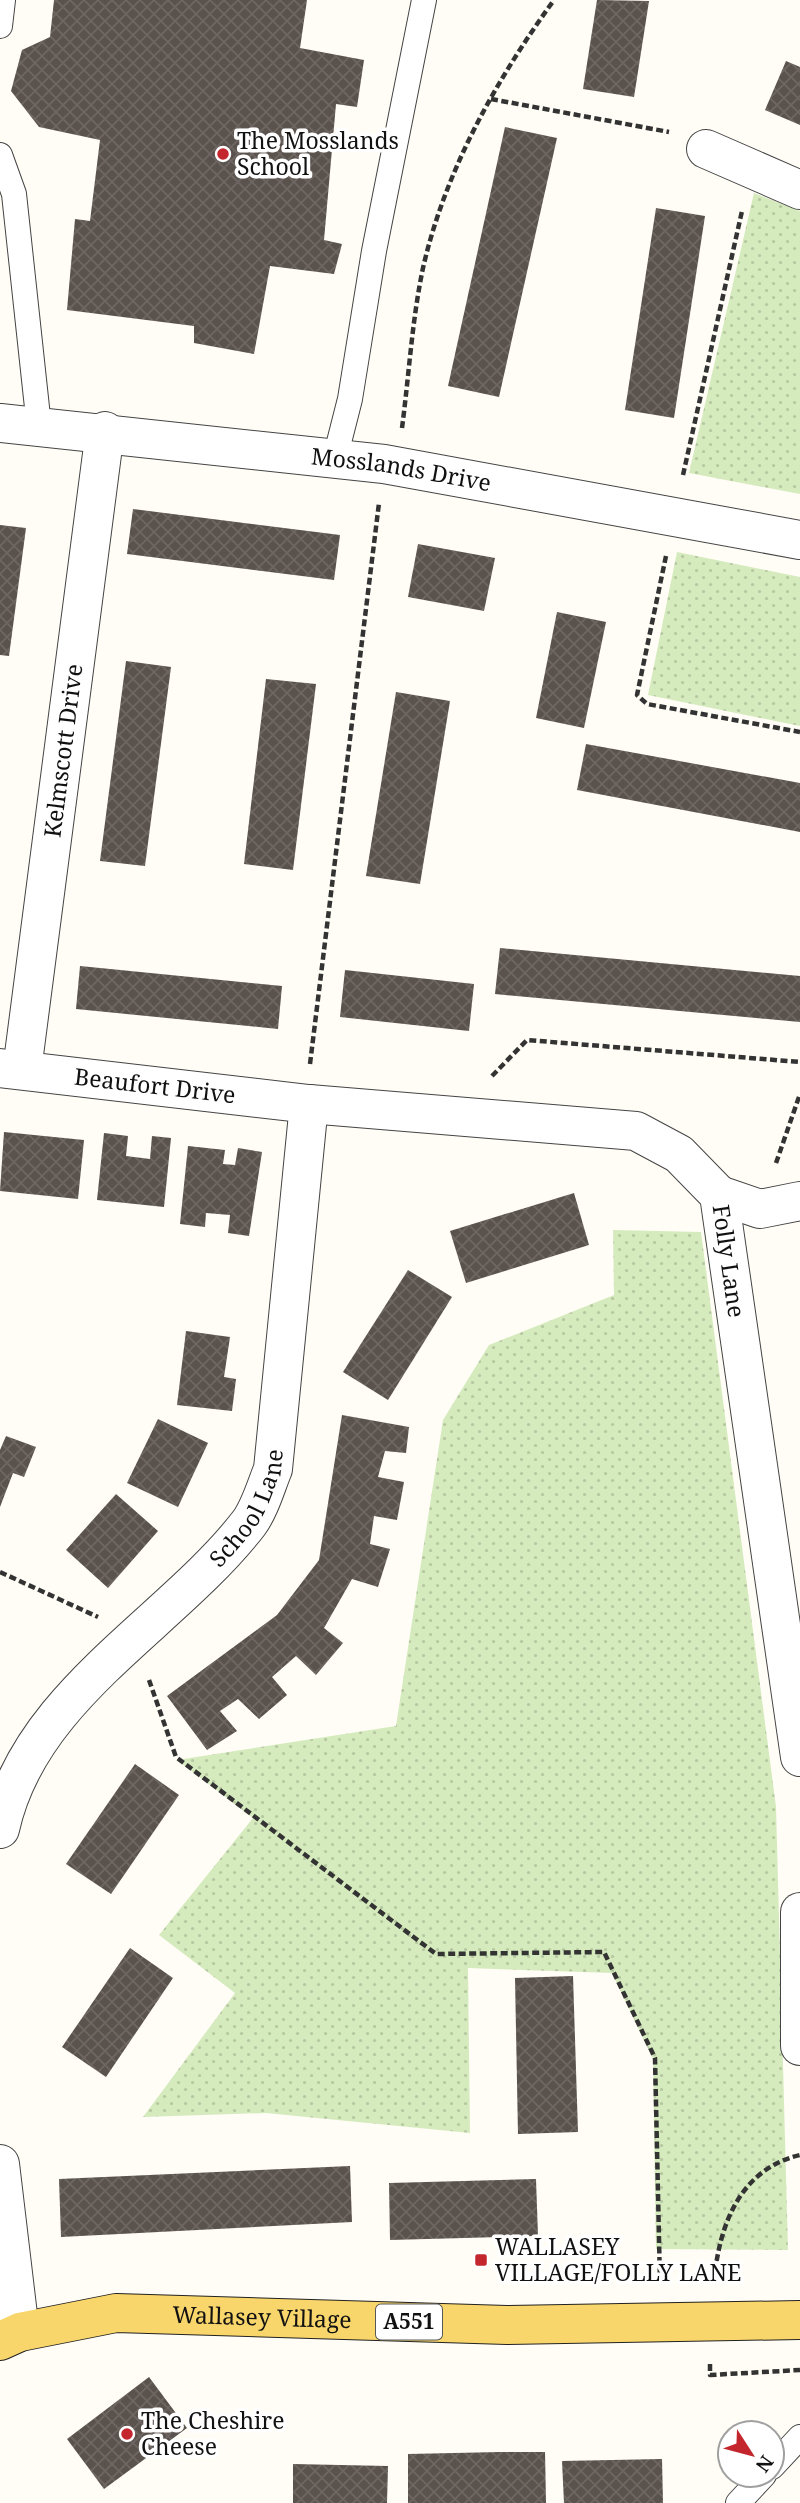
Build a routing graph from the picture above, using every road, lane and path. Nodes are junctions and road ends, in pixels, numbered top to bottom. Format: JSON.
{"nodes":[{"id":1,"x":4,"y":0,"type":"edge"},
{"id":2,"x":424,"y":0,"type":"edge"},
{"id":3,"x":554,"y":0,"type":"edge"},
{"id":4,"x":0,"y":26,"type":"edge"},
{"id":5,"x":491,"y":99,"type":"junction"},
{"id":6,"x":706,"y":149,"type":"joint"},
{"id":7,"x":0,"y":155,"type":"edge"},
{"id":8,"x":800,"y":190,"type":"edge"},
{"id":9,"x":0,"y":422,"type":"edge"},
{"id":10,"x":39,"y":426,"type":"junction"},
{"id":11,"x":105,"y":431,"type":"junction"},
{"id":12,"x":335,"y":458,"type":"junction"},
{"id":13,"x":390,"y":465,"type":"junction"},
{"id":14,"x":800,"y":540,"type":"edge"},
{"id":15,"x":800,"y":1062,"type":"edge"},
{"id":16,"x":11,"y":1069,"type":"edge"},
{"id":17,"x":800,"y":1094,"type":"edge"},
{"id":18,"x":309,"y":1104,"type":"junction"},
{"id":19,"x":454,"y":1115,"type":"junction"},
{"id":20,"x":719,"y":1195,"type":"junction"},
{"id":21,"x":800,"y":1201,"type":"edge"},
{"id":22,"x":760,"y":1209,"type":"junction"},
{"id":23,"x":0,"y":1572,"type":"edge"},
{"id":24,"x":136,"y":1636,"type":"junction"},
{"id":25,"x":800,"y":1757,"type":"edge"},
{"id":26,"x":0,"y":1829,"type":"edge"},
{"id":27,"x":800,"y":1912,"type":"edge"},
{"id":28,"x":800,"y":2046,"type":"edge"},
{"id":29,"x":0,"y":2164,"type":"edge"},
{"id":30,"x":800,"y":2319,"type":"edge"},
{"id":31,"x":661,"y":2322,"type":"junction"},
{"id":32,"x":10,"y":2337,"type":"edge"},
{"id":33,"x":800,"y":2437,"type":"edge"},
{"id":34,"x":786,"y":2452,"type":"edge"},
{"id":35,"x":751,"y":2489,"type":"edge"},
{"id":36,"x":738,"y":2503,"type":"edge"}],
"edges":[{"from":1,"to":4,"type":"lane"},
{"from":2,"to":12,"type":"lane"},
{"from":3,"to":5,"type":"path"},
{"from":5,"to":6,"type":"path"},
{"from":5,"to":13,"type":"path"},
{"from":6,"to":8,"type":"street"},
{"from":7,"to":10,"type":"lane"},
{"from":9,"to":10,"type":"street","name":"Mosslands Drive"},
{"from":10,"to":11,"type":"street","name":"Mosslands Drive"},
{"from":11,"to":12,"type":"street","name":"Mosslands Drive"},
{"from":11,"to":16,"type":"street","name":"Kelmscott Drive"},
{"from":12,"to":13,"type":"street","name":"Mosslands Drive"},
{"from":13,"to":14,"type":"street","name":"Mosslands Drive"},
{"from":13,"to":18,"type":"path"},
{"from":15,"to":19,"type":"path"},
{"from":16,"to":18,"type":"street","name":"Beaufort Drive"},
{"from":17,"to":22,"type":"path"},
{"from":18,"to":19,"type":"street","name":"Folly Lane"},
{"from":18,"to":24,"type":"street","name":"School Lane"},
{"from":19,"to":20,"type":"street","name":"Folly Lane"},
{"from":20,"to":22,"type":"street"},
{"from":20,"to":25,"type":"street","name":"Folly Lane"},
{"from":21,"to":22,"type":"street"},
{"from":23,"to":24,"type":"path"},
{"from":24,"to":26,"type":"street","name":"School Lane"},
{"from":24,"to":31,"type":"path"},
{"from":27,"to":28,"type":"street"},
{"from":29,"to":32,"type":"street"},
{"from":30,"to":31,"type":"main road","name":"Wallasey Village","number":"A551"},
{"from":31,"to":32,"type":"main road","name":"Wallasey Village","number":"A551"},
{"from":33,"to":34,"type":"lane"},
{"from":35,"to":36,"type":"lane"}]}
